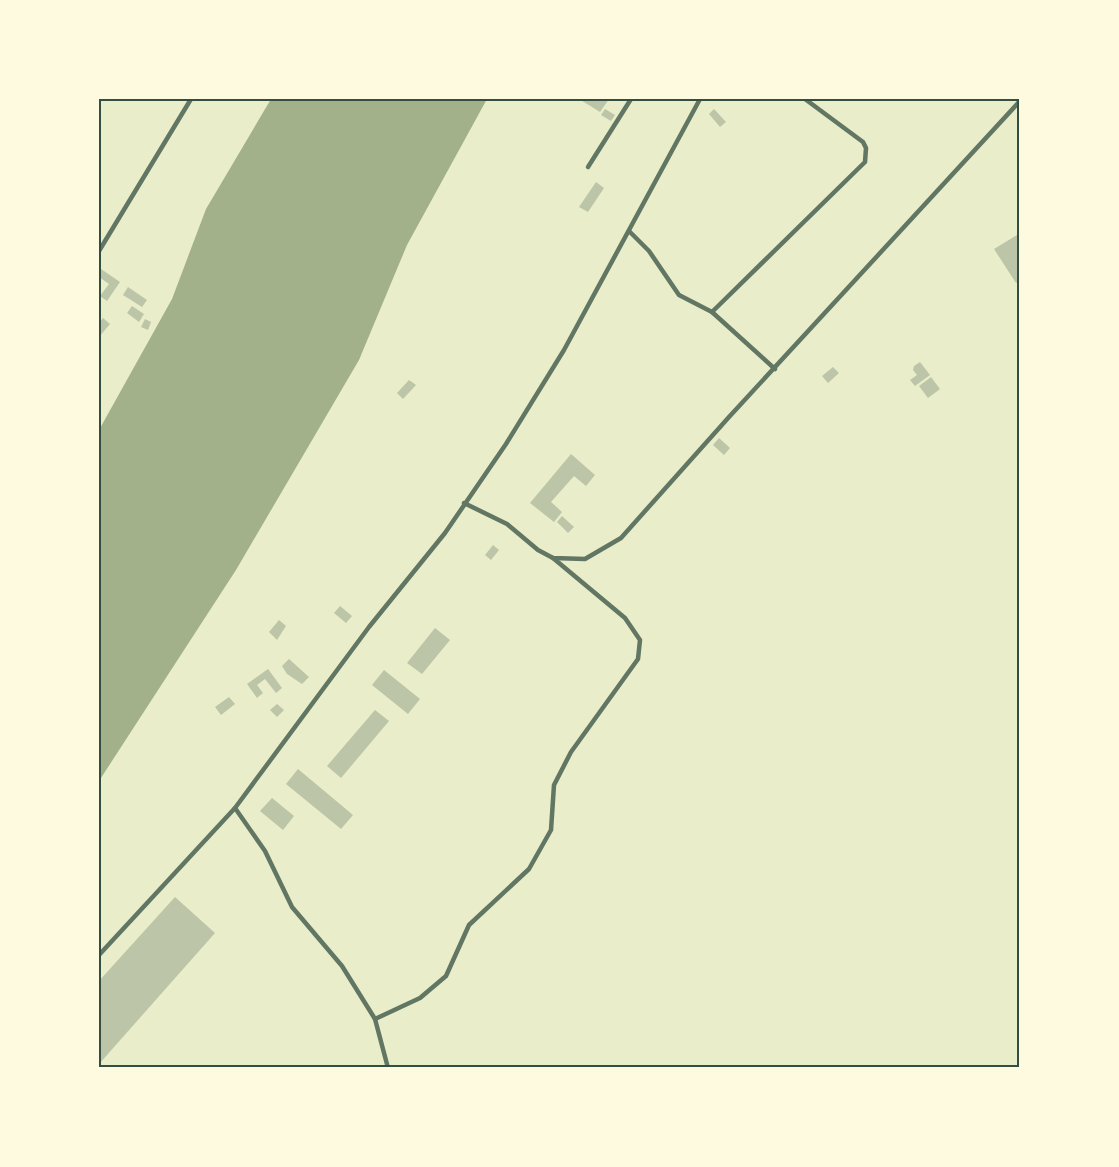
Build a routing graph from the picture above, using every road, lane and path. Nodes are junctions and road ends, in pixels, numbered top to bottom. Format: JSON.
{"nodes":[{"id":1,"x":191,"y":99,"type":"edge"},
{"id":2,"x":631,"y":99,"type":"edge"},
{"id":3,"x":700,"y":99,"type":"edge"},
{"id":4,"x":805,"y":99,"type":"edge"},
{"id":5,"x":1020,"y":101,"type":"edge"},
{"id":6,"x":588,"y":167,"type":"dead end"},
{"id":7,"x":630,"y":232,"type":"junction"},
{"id":8,"x":99,"y":251,"type":"edge"},
{"id":9,"x":712,"y":312,"type":"junction"},
{"id":10,"x":775,"y":369,"type":"junction"},
{"id":11,"x":464,"y":503,"type":"junction"},
{"id":12,"x":553,"y":558,"type":"junction"},
{"id":13,"x":235,"y":808,"type":"junction"},
{"id":14,"x":99,"y":955,"type":"edge"},
{"id":15,"x":375,"y":1019,"type":"junction"},
{"id":16,"x":388,"y":1068,"type":"edge"}],
"edges":[{"from":1,"to":8,"type":"street"},
{"from":2,"to":6,"type":"street"},
{"from":3,"to":7,"type":"street"},
{"from":4,"to":9,"type":"street"},
{"from":5,"to":10,"type":"street"},
{"from":7,"to":9,"type":"street"},
{"from":7,"to":11,"type":"street"},
{"from":9,"to":10,"type":"street"},
{"from":10,"to":12,"type":"street"},
{"from":11,"to":12,"type":"street"},
{"from":11,"to":13,"type":"street"},
{"from":12,"to":15,"type":"street"},
{"from":13,"to":14,"type":"street"},
{"from":13,"to":15,"type":"street"},
{"from":15,"to":16,"type":"street"}]}
